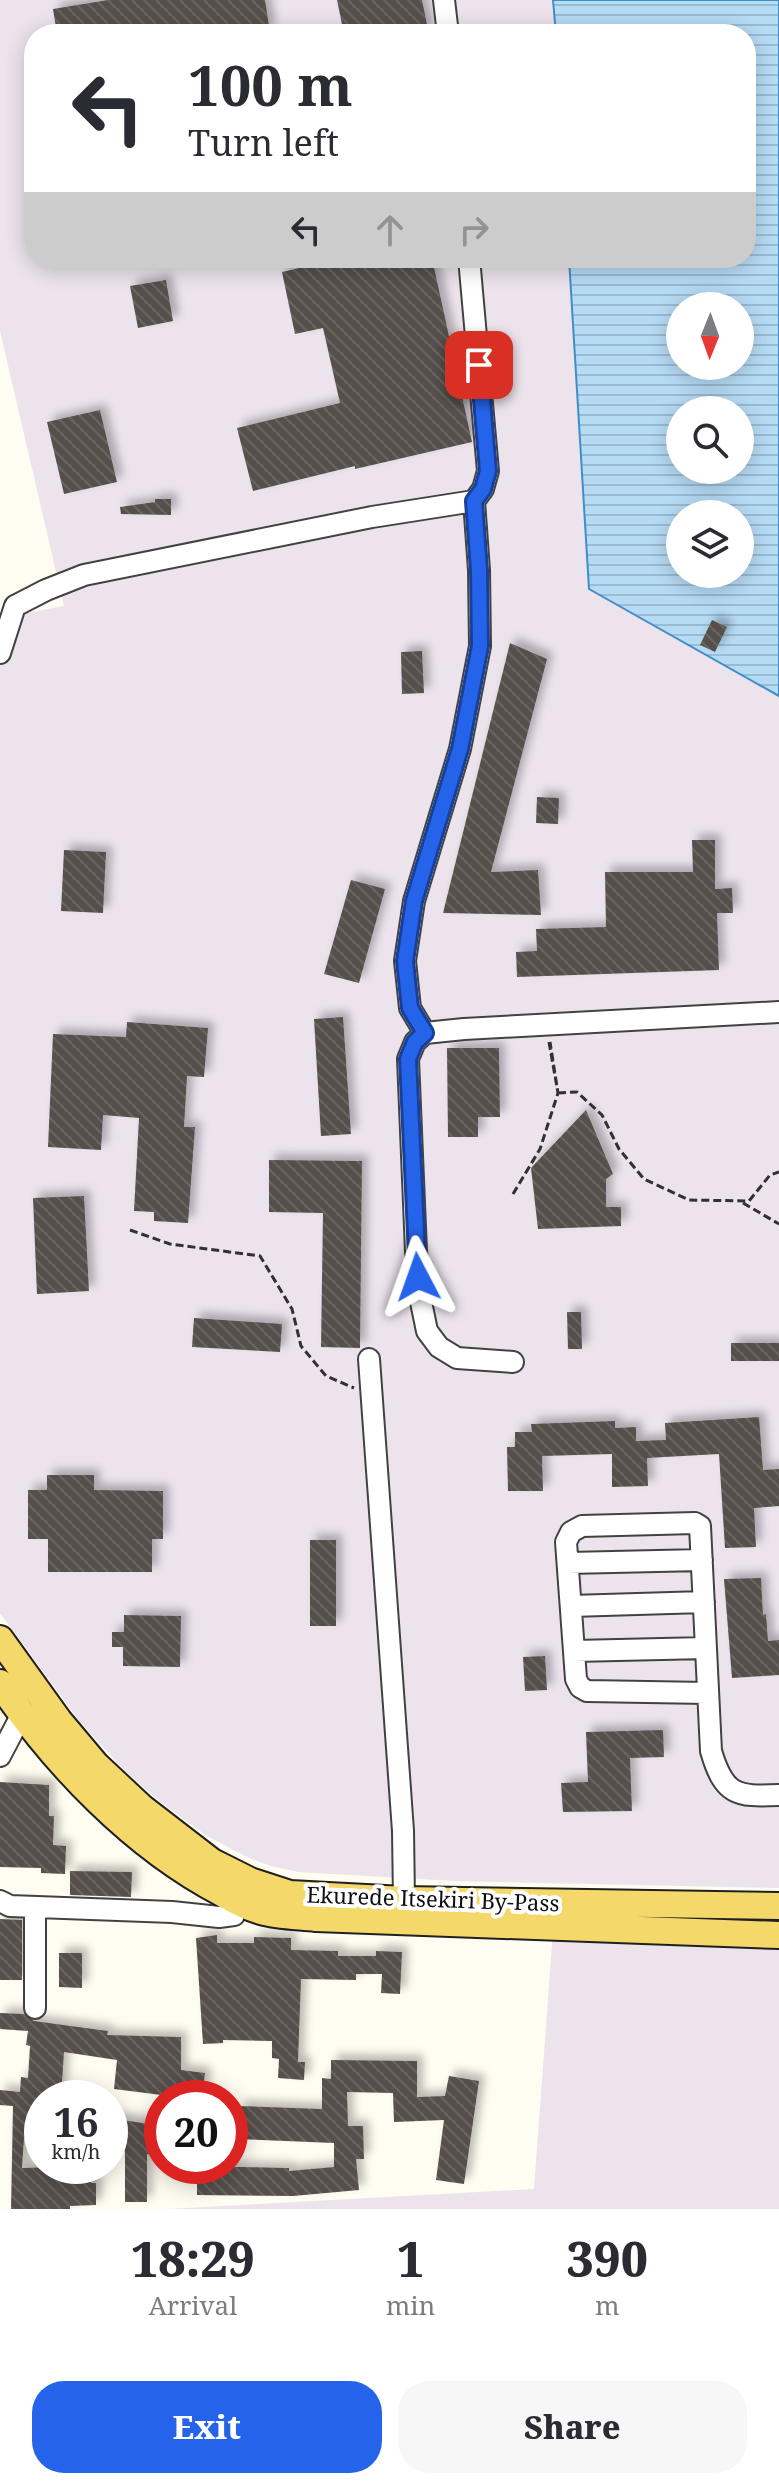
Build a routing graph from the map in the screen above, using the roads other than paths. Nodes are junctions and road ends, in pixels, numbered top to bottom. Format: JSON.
{"nodes":[{"id":1,"x":444,"y":0,"type":"edge"},
{"id":2,"x":447,"y":24,"type":"edge"},
{"id":3,"x":470,"y":268,"type":"edge"},
{"id":4,"x":474,"y":501,"type":"junction"},
{"id":5,"x":8,"y":605,"type":"edge"},
{"id":6,"x":0,"y":653,"type":"edge"},
{"id":7,"x":779,"y":1012,"type":"edge"},
{"id":8,"x":425,"y":1033,"type":"junction"},
{"id":9,"x":369,"y":1359,"type":"dead end"},
{"id":10,"x":513,"y":1362,"type":"dead end"},
{"id":11,"x":702,"y":1560,"type":"junction"},
{"id":12,"x":568,"y":1563,"type":"junction"},
{"id":13,"x":704,"y":1602,"type":"junction"},
{"id":14,"x":571,"y":1606,"type":"junction"},
{"id":15,"x":0,"y":1639,"type":"edge"},
{"id":16,"x":706,"y":1648,"type":"junction"},
{"id":17,"x":574,"y":1651,"type":"junction"},
{"id":18,"x":0,"y":1683,"type":"edge"},
{"id":19,"x":707,"y":1693,"type":"junction"},
{"id":20,"x":22,"y":1714,"type":"junction"},
{"id":21,"x":0,"y":1756,"type":"edge"},
{"id":22,"x":779,"y":1795,"type":"edge"},
{"id":23,"x":404,"y":1900,"type":"junction"},
{"id":24,"x":0,"y":1901,"type":"edge"},
{"id":25,"x":238,"y":1901,"type":"junction"},
{"id":26,"x":779,"y":1906,"type":"edge"},
{"id":27,"x":35,"y":1908,"type":"junction"},
{"id":28,"x":779,"y":1935,"type":"edge"},
{"id":29,"x":35,"y":2008,"type":"dead end"}],
"edges":[{"from":1,"to":2,"type":"street"},
{"from":3,"to":4,"type":"street"},
{"from":4,"to":5,"type":"street"},
{"from":4,"to":8,"type":"street"},
{"from":5,"to":6,"type":"street"},
{"from":7,"to":8,"type":"street"},
{"from":8,"to":10,"type":"street"},
{"from":9,"to":23,"type":"street"},
{"from":11,"to":12,"type":"street"},
{"from":11,"to":12,"type":"street"},
{"from":11,"to":13,"type":"street"},
{"from":12,"to":14,"type":"street"},
{"from":13,"to":14,"type":"street"},
{"from":13,"to":16,"type":"street"},
{"from":14,"to":17,"type":"street"},
{"from":15,"to":23,"type":"main road","name":"Ekurede Itsekiri By-Pass"},
{"from":16,"to":17,"type":"street"},
{"from":16,"to":19,"type":"street"},
{"from":17,"to":19,"type":"street"},
{"from":18,"to":20,"type":"main road","name":"Ekurede Itsekiri By-Pass"},
{"from":19,"to":22,"type":"street"},
{"from":20,"to":21,"type":"street"},
{"from":20,"to":25,"type":"main road","name":"Ekurede Itsekiri By-Pass"},
{"from":23,"to":26,"type":"main road","name":"Ekurede Itsekiri By-Pass"},
{"from":24,"to":27,"type":"street"},
{"from":25,"to":27,"type":"street"},
{"from":25,"to":28,"type":"main road","name":"Ekurede Itsekiri By-Pass"},
{"from":27,"to":29,"type":"street"}]}
